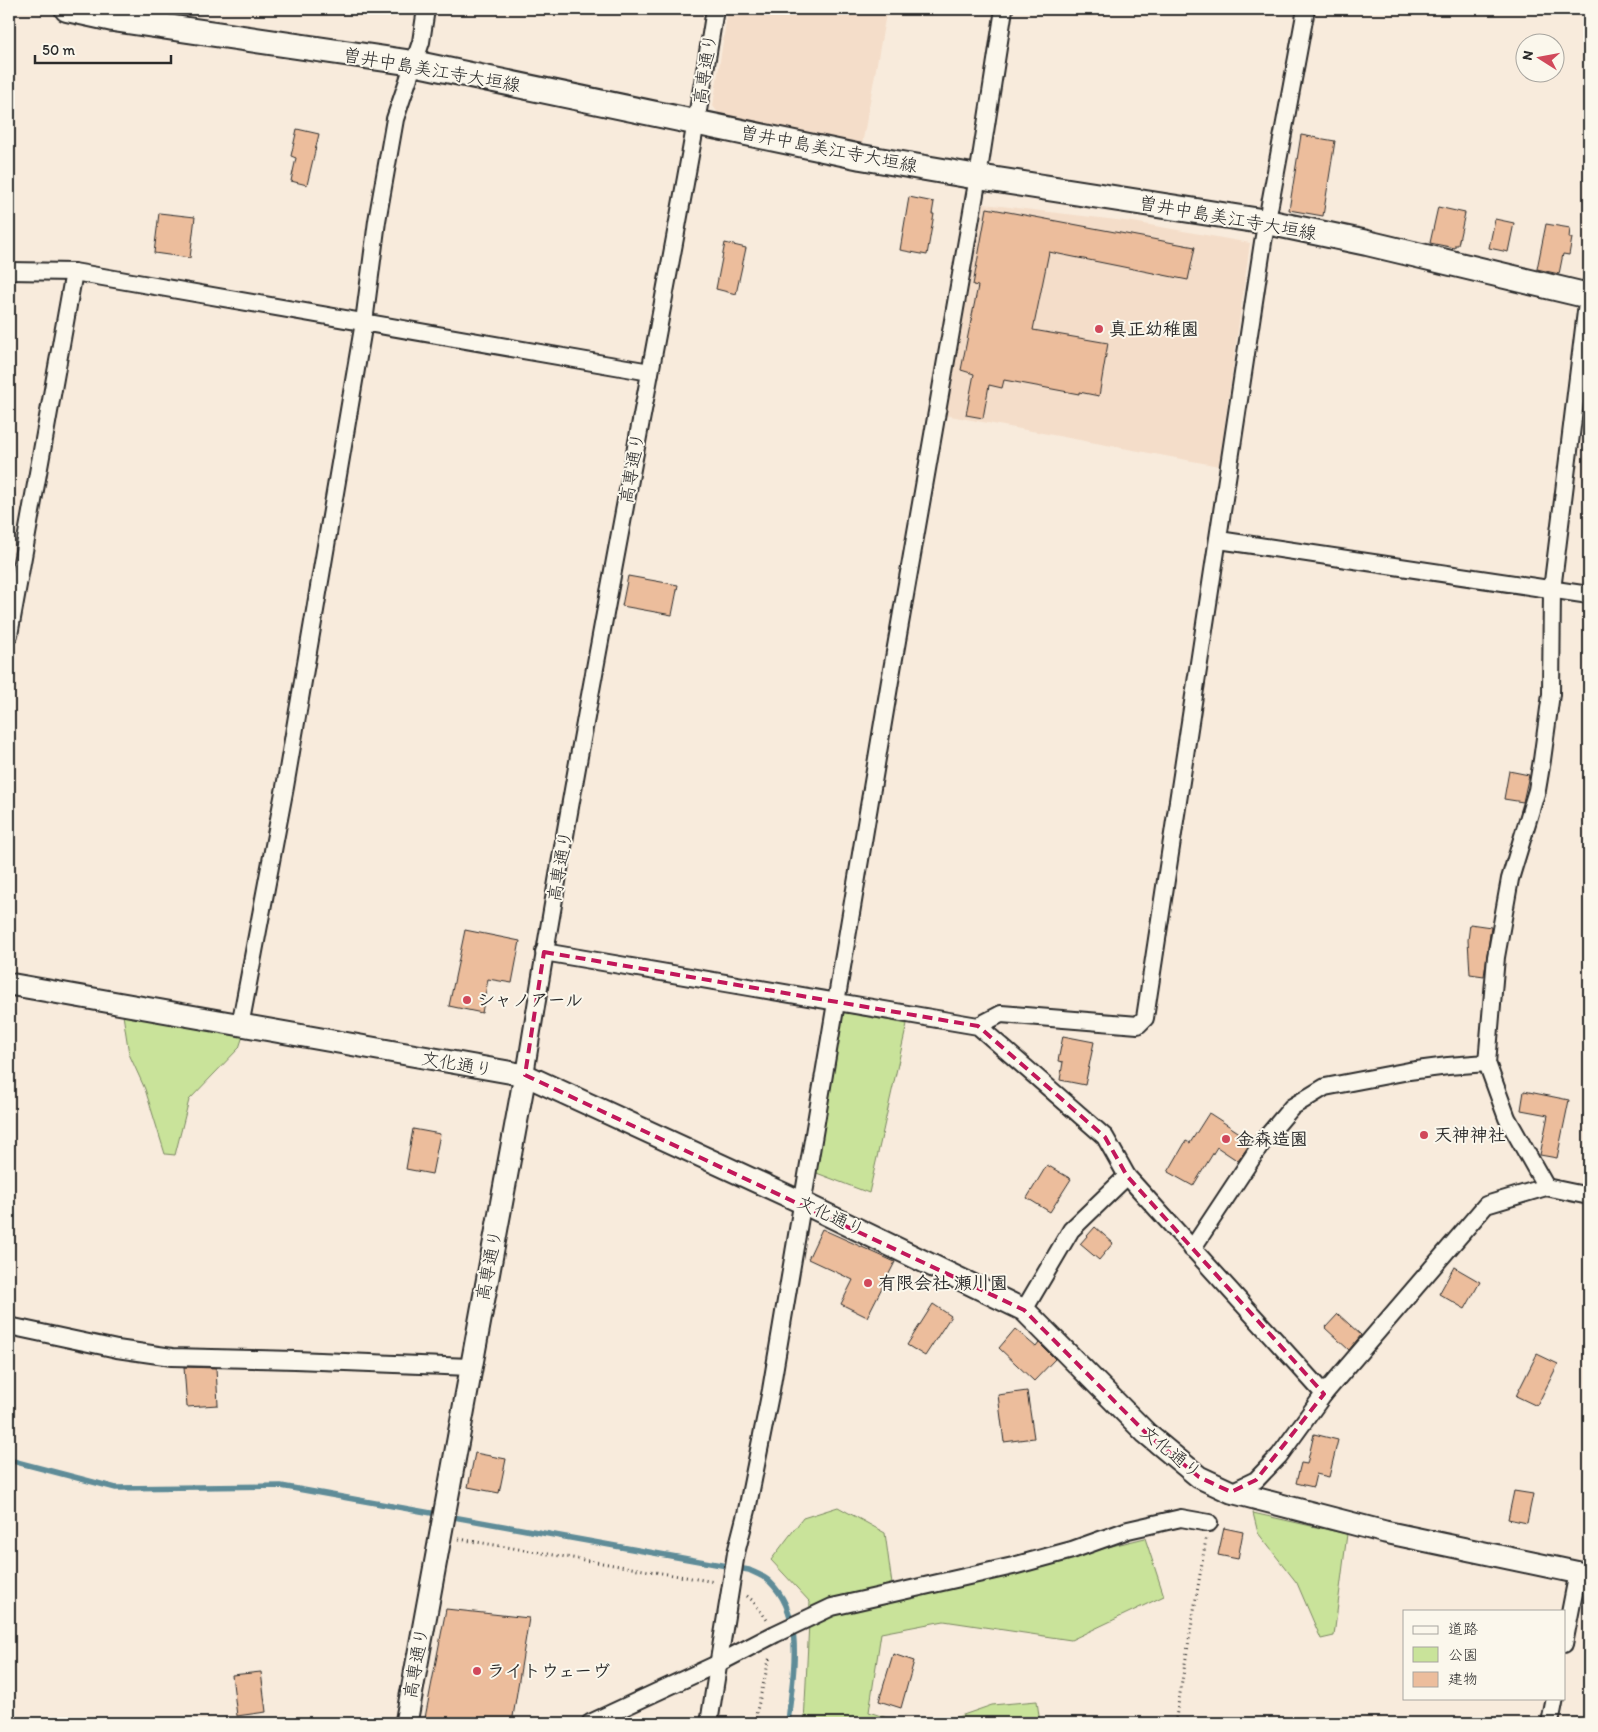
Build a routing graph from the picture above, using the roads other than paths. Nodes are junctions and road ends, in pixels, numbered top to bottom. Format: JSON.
{"nodes":[{"id":1,"x":67,"y":9,"type":"edge"},
{"id":2,"x":426,"y":9,"type":"edge"},
{"id":3,"x":715,"y":9,"type":"edge"},
{"id":4,"x":1004,"y":9,"type":"edge"},
{"id":5,"x":1306,"y":9,"type":"edge"},
{"id":6,"x":113,"y":14,"type":"edge"},
{"id":7,"x":413,"y":63,"type":"junction"},
{"id":8,"x":697,"y":122,"type":"junction"},
{"id":9,"x":978,"y":177,"type":"junction"},
{"id":10,"x":1267,"y":222,"type":"junction"},
{"id":11,"x":9,"y":271,"type":"edge"},
{"id":12,"x":74,"y":272,"type":"junction"},
{"id":13,"x":1589,"y":292,"type":"edge"},
{"id":14,"x":364,"y":322,"type":"junction"},
{"id":15,"x":650,"y":372,"type":"junction"},
{"id":16,"x":1219,"y":540,"type":"junction"},
{"id":17,"x":1552,"y":590,"type":"junction"},
{"id":18,"x":1589,"y":595,"type":"edge"},
{"id":19,"x":11,"y":612,"type":"edge"},
{"id":20,"x":9,"y":636,"type":"edge"},
{"id":21,"x":544,"y":952,"type":"junction"},
{"id":22,"x":9,"y":984,"type":"edge"},
{"id":23,"x":835,"y":1002,"type":"junction"},
{"id":24,"x":240,"y":1026,"type":"junction"},
{"id":25,"x":978,"y":1026,"type":"junction"},
{"id":26,"x":1487,"y":1063,"type":"junction"},
{"id":27,"x":525,"y":1075,"type":"junction"},
{"id":28,"x":1127,"y":1176,"type":"junction"},
{"id":29,"x":1546,"y":1187,"type":"junction"},
{"id":30,"x":1589,"y":1196,"type":"edge"},
{"id":31,"x":801,"y":1202,"type":"junction"},
{"id":32,"x":1192,"y":1249,"type":"junction"},
{"id":33,"x":1024,"y":1310,"type":"junction"},
{"id":34,"x":9,"y":1326,"type":"edge"},
{"id":35,"x":470,"y":1367,"type":"junction"},
{"id":36,"x":1324,"y":1394,"type":"junction"},
{"id":37,"x":1231,"y":1492,"type":"junction"},
{"id":38,"x":1209,"y":1523,"type":"road end"},
{"id":39,"x":1584,"y":1574,"type":"edge"},
{"id":40,"x":1566,"y":1637,"type":"edge"},
{"id":41,"x":719,"y":1663,"type":"junction"},
{"id":42,"x":1555,"y":1700,"type":"edge"},
{"id":43,"x":406,"y":1723,"type":"edge"},
{"id":44,"x":590,"y":1723,"type":"edge"},
{"id":45,"x":709,"y":1723,"type":"edge"},
{"id":46,"x":1550,"y":1723,"type":"edge"}],
"edges":[{"from":1,"to":6,"type":"main road","name":"曽井中島美江寺大垣線"},
{"from":2,"to":7,"type":"street"},
{"from":3,"to":8,"type":"street","name":"高専通り"},
{"from":4,"to":9,"type":"street"},
{"from":5,"to":10,"type":"street"},
{"from":6,"to":7,"type":"main road","name":"曽井中島美江寺大垣線"},
{"from":7,"to":8,"type":"main road","name":"曽井中島美江寺大垣線"},
{"from":7,"to":14,"type":"street"},
{"from":8,"to":9,"type":"main road","name":"曽井中島美江寺大垣線"},
{"from":8,"to":15,"type":"street","name":"高専通り"},
{"from":9,"to":10,"type":"main road","name":"曽井中島美江寺大垣線"},
{"from":9,"to":23,"type":"street"},
{"from":10,"to":13,"type":"main road","name":"曽井中島美江寺大垣線"},
{"from":10,"to":16,"type":"street"},
{"from":11,"to":12,"type":"street"},
{"from":12,"to":14,"type":"street"},
{"from":12,"to":19,"type":"street"},
{"from":13,"to":17,"type":"street"},
{"from":14,"to":15,"type":"street"},
{"from":14,"to":24,"type":"street"},
{"from":15,"to":21,"type":"street","name":"高専通り"},
{"from":16,"to":17,"type":"street"},
{"from":16,"to":25,"type":"street"},
{"from":17,"to":18,"type":"street"},
{"from":17,"to":26,"type":"street"},
{"from":19,"to":20,"type":"street"},
{"from":21,"to":23,"type":"street"},
{"from":21,"to":27,"type":"street","name":"高専通り"},
{"from":22,"to":24,"type":"street","name":"文化通り"},
{"from":23,"to":25,"type":"street"},
{"from":23,"to":31,"type":"street"},
{"from":24,"to":27,"type":"street","name":"文化通り"},
{"from":25,"to":28,"type":"street"},
{"from":26,"to":29,"type":"street"},
{"from":26,"to":32,"type":"street"},
{"from":27,"to":31,"type":"street","name":"文化通り"},
{"from":27,"to":35,"type":"street","name":"高専通り"},
{"from":28,"to":32,"type":"street"},
{"from":28,"to":33,"type":"street"},
{"from":29,"to":30,"type":"street"},
{"from":29,"to":36,"type":"street"},
{"from":31,"to":33,"type":"street","name":"文化通り"},
{"from":31,"to":41,"type":"street"},
{"from":32,"to":36,"type":"street"},
{"from":33,"to":37,"type":"street","name":"文化通り"},
{"from":34,"to":35,"type":"street"},
{"from":35,"to":43,"type":"street","name":"高専通り"},
{"from":36,"to":37,"type":"street"},
{"from":37,"to":39,"type":"street","name":"文化通り"},
{"from":38,"to":41,"type":"street"},
{"from":39,"to":40,"type":"street"},
{"from":41,"to":44,"type":"street"},
{"from":41,"to":45,"type":"street"},
{"from":42,"to":46,"type":"street"}]}
